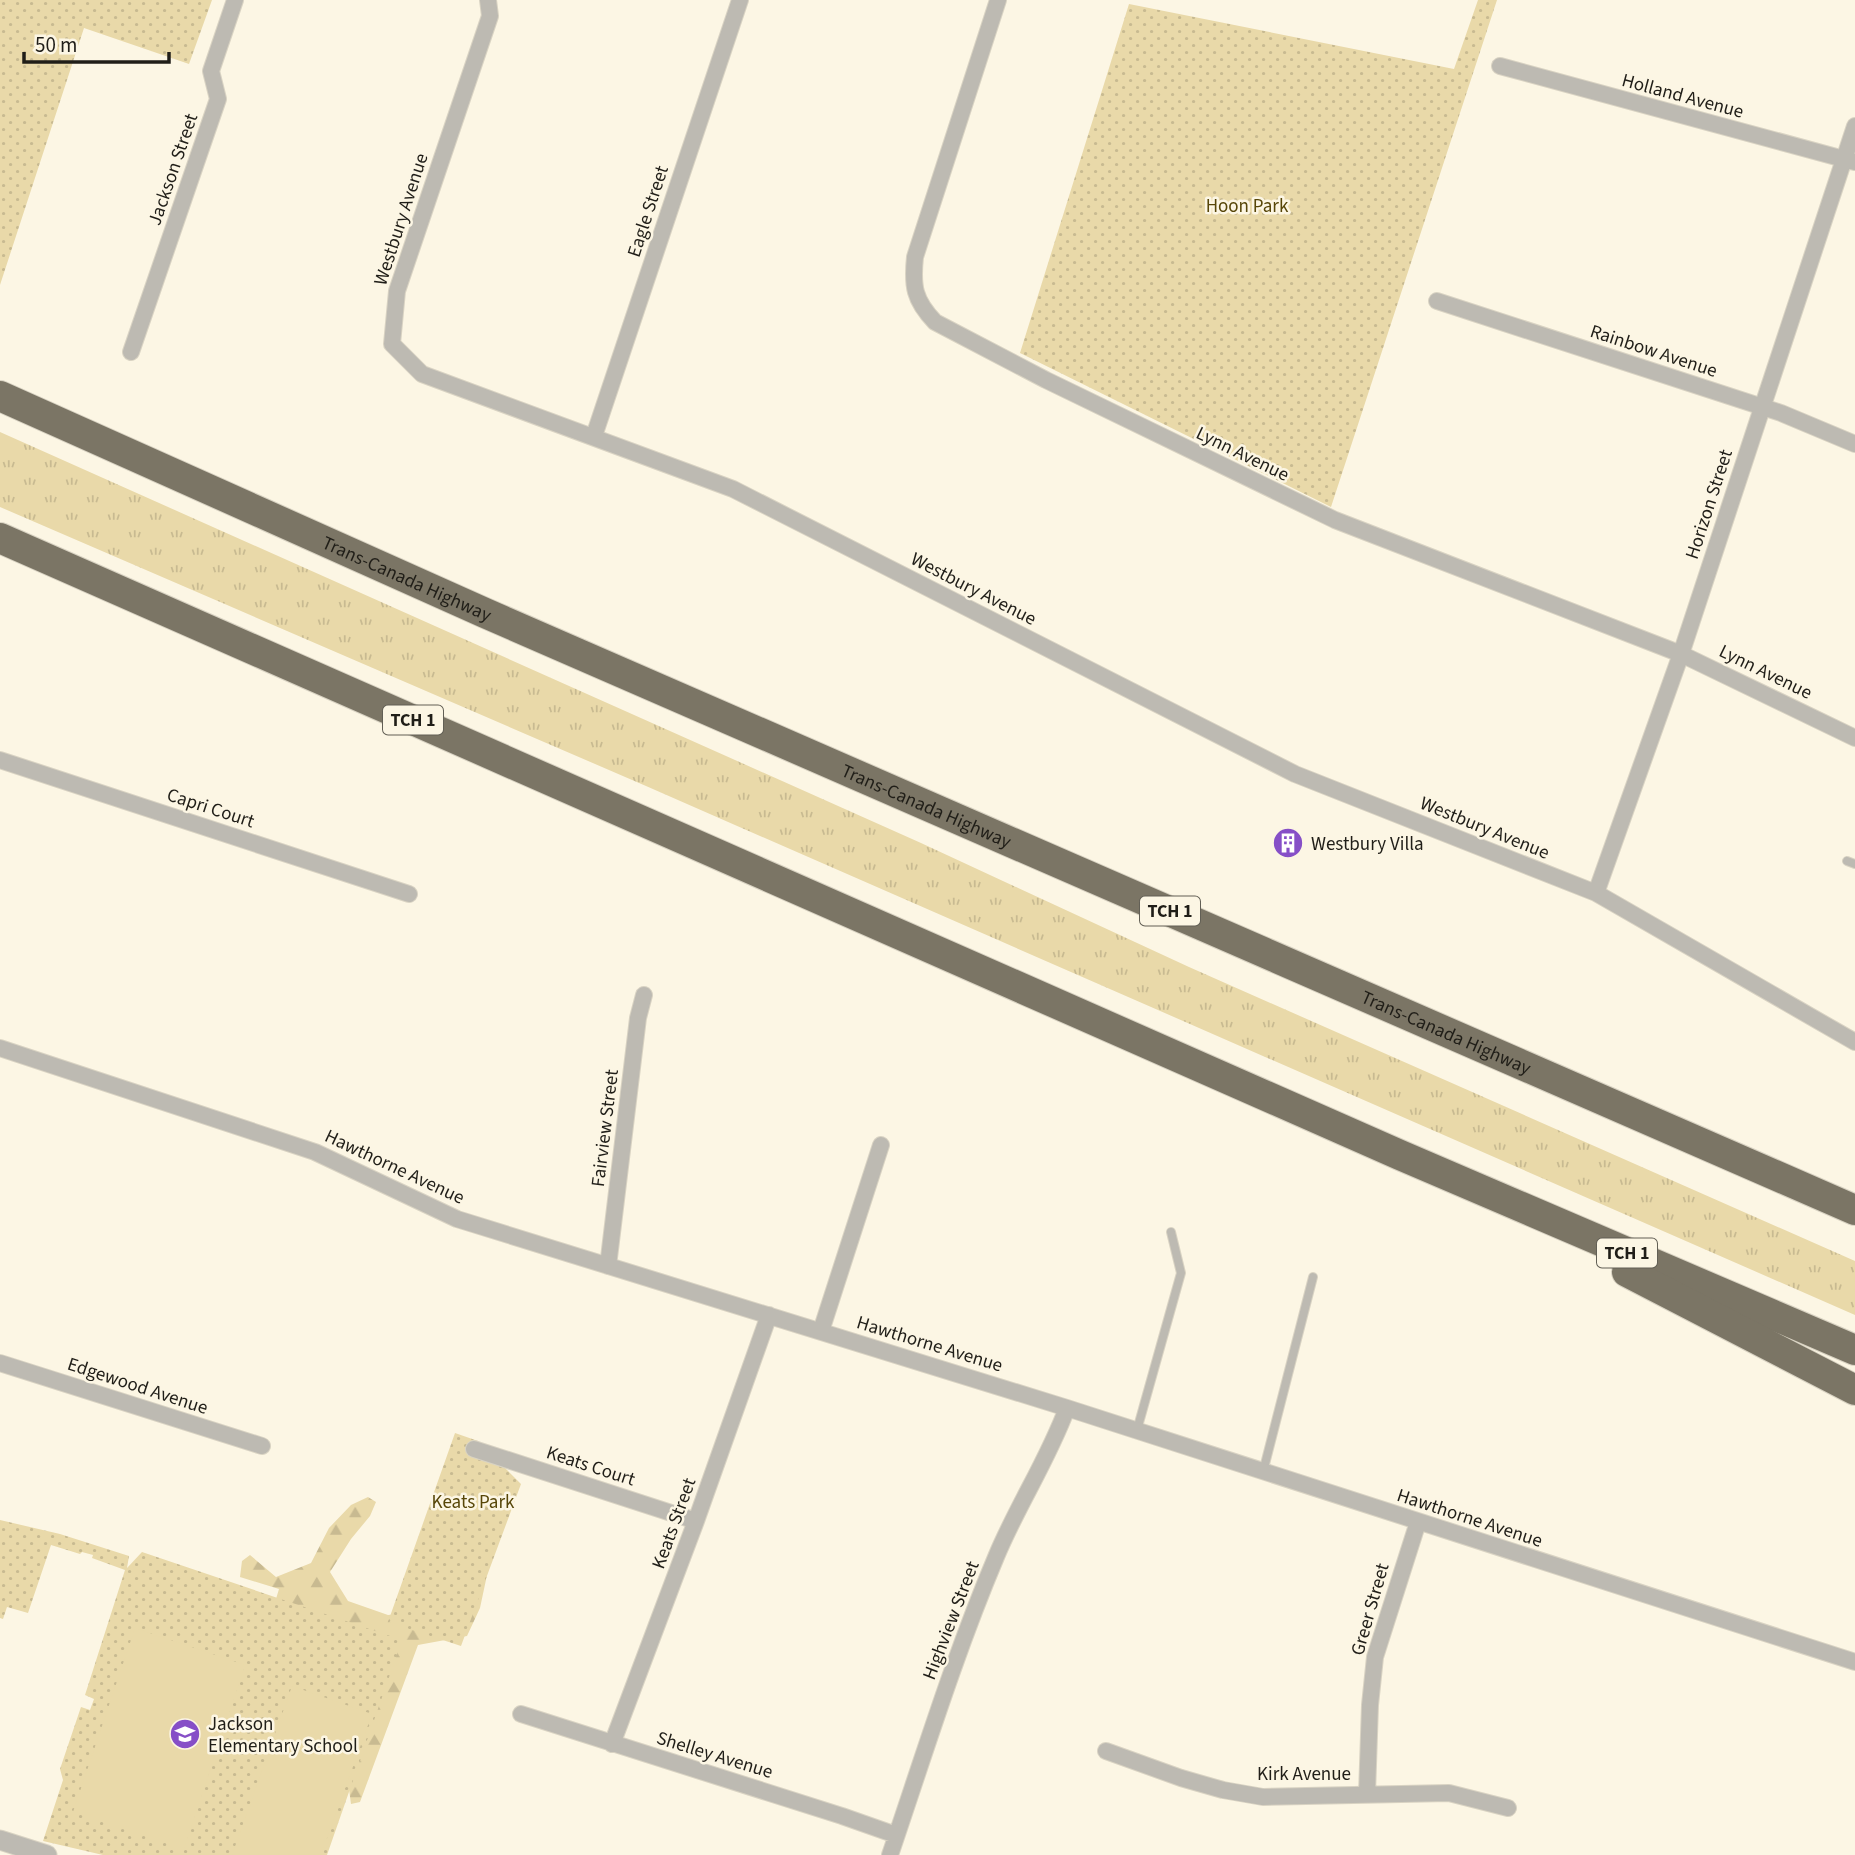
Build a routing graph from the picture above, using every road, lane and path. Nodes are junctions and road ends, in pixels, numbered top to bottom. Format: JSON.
{"nodes":[{"id":1,"x":235,"y":0,"type":"edge"},
{"id":2,"x":488,"y":0,"type":"edge"},
{"id":3,"x":740,"y":0,"type":"edge"},
{"id":4,"x":998,"y":0,"type":"edge"},
{"id":5,"x":1500,"y":66,"type":"dead end"},
{"id":6,"x":1855,"y":126,"type":"edge"},
{"id":7,"x":1850,"y":160,"type":"edge"},
{"id":8,"x":1437,"y":301,"type":"dead end"},
{"id":9,"x":131,"y":352,"type":"dead end"},
{"id":10,"x":0,"y":396,"type":"edge"},
{"id":11,"x":1762,"y":407,"type":"junction"},
{"id":12,"x":594,"y":436,"type":"junction"},
{"id":13,"x":1855,"y":444,"type":"edge"},
{"id":14,"x":0,"y":538,"type":"edge"},
{"id":15,"x":1681,"y":654,"type":"junction"},
{"id":16,"x":1855,"y":738,"type":"edge"},
{"id":17,"x":0,"y":760,"type":"edge"},
{"id":18,"x":1596,"y":893,"type":"junction"},
{"id":19,"x":409,"y":894,"type":"dead end"},
{"id":20,"x":643,"y":995,"type":"dead end"},
{"id":21,"x":1855,"y":1042,"type":"edge"},
{"id":22,"x":0,"y":1048,"type":"edge"},
{"id":23,"x":881,"y":1145,"type":"dead end"},
{"id":24,"x":1400,"y":1155,"type":"junction"},
{"id":25,"x":1855,"y":1210,"type":"edge"},
{"id":26,"x":1171,"y":1232,"type":"dead end"},
{"id":27,"x":608,"y":1266,"type":"junction"},
{"id":28,"x":1312,"y":1277,"type":"dead end"},
{"id":29,"x":769,"y":1315,"type":"junction"},
{"id":30,"x":821,"y":1331,"type":"junction"},
{"id":31,"x":1855,"y":1350,"type":"edge"},
{"id":32,"x":0,"y":1363,"type":"edge"},
{"id":33,"x":1855,"y":1390,"type":"edge"},
{"id":34,"x":1068,"y":1408,"type":"junction"},
{"id":35,"x":1137,"y":1430,"type":"junction"},
{"id":36,"x":262,"y":1447,"type":"dead end"},
{"id":37,"x":474,"y":1449,"type":"dead end"},
{"id":38,"x":1263,"y":1472,"type":"junction"},
{"id":39,"x":696,"y":1521,"type":"junction"},
{"id":40,"x":1418,"y":1522,"type":"junction"},
{"id":41,"x":1855,"y":1662,"type":"edge"},
{"id":42,"x":521,"y":1714,"type":"dead end"},
{"id":43,"x":612,"y":1744,"type":"junction"},
{"id":44,"x":1106,"y":1751,"type":"dead end"},
{"id":45,"x":1367,"y":1794,"type":"junction"},
{"id":46,"x":1508,"y":1808,"type":"dead end"},
{"id":47,"x":897,"y":1835,"type":"junction"},
{"id":48,"x":0,"y":1840,"type":"edge"},
{"id":49,"x":47,"y":1855,"type":"edge"},
{"id":50,"x":890,"y":1855,"type":"edge"}],
"edges":[{"from":1,"to":9,"type":"street","name":"Jackson Street"},
{"from":2,"to":12,"type":"street","name":"Westbury Avenue"},
{"from":3,"to":12,"type":"street","name":"Eagle Street"},
{"from":4,"to":15,"type":"street","name":"Lynn Avenue"},
{"from":5,"to":7,"type":"street","name":"Holland Avenue"},
{"from":6,"to":7,"type":"street","name":"Horizon Street"},
{"from":7,"to":11,"type":"street","name":"Horizon Street"},
{"from":8,"to":11,"type":"street","name":"Rainbow Avenue"},
{"from":10,"to":25,"type":"highway","name":"Trans-Canada Highway","number":"TCH 1"},
{"from":11,"to":13,"type":"street","name":"Rainbow Avenue"},
{"from":11,"to":15,"type":"street","name":"Horizon Street"},
{"from":12,"to":18,"type":"street","name":"Westbury Avenue"},
{"from":14,"to":24,"type":"highway","number":"TCH 1"},
{"from":15,"to":16,"type":"street","name":"Lynn Avenue"},
{"from":15,"to":18,"type":"street","name":"Horizon Street"},
{"from":17,"to":19,"type":"street","name":"Capri Court"},
{"from":18,"to":21,"type":"street","name":"Westbury Avenue"},
{"from":20,"to":27,"type":"street","name":"Fairview Street"},
{"from":22,"to":27,"type":"street","name":"Hawthorne Avenue"},
{"from":23,"to":30,"type":"street"},
{"from":24,"to":31,"type":"highway","number":"TCH 1"},
{"from":24,"to":33,"type":"highway"},
{"from":26,"to":35,"type":"lane"},
{"from":27,"to":29,"type":"street","name":"Hawthorne Avenue"},
{"from":28,"to":38,"type":"lane"},
{"from":29,"to":30,"type":"street","name":"Hawthorne Avenue"},
{"from":29,"to":39,"type":"street","name":"Keats Street"},
{"from":30,"to":34,"type":"street","name":"Hawthorne Avenue"},
{"from":32,"to":36,"type":"street","name":"Edgewood Avenue"},
{"from":34,"to":35,"type":"street","name":"Hawthorne Avenue"},
{"from":34,"to":47,"type":"street","name":"Highview Street"},
{"from":35,"to":38,"type":"street","name":"Hawthorne Avenue"},
{"from":37,"to":39,"type":"street","name":"Keats Court"},
{"from":38,"to":40,"type":"street","name":"Hawthorne Avenue"},
{"from":39,"to":43,"type":"street","name":"Keats Street"},
{"from":40,"to":41,"type":"street","name":"Hawthorne Avenue"},
{"from":40,"to":45,"type":"street","name":"Greer Street"},
{"from":42,"to":43,"type":"street","name":"Shelley Avenue"},
{"from":43,"to":47,"type":"street","name":"Shelley Avenue"},
{"from":44,"to":45,"type":"street","name":"Kirk Avenue"},
{"from":45,"to":46,"type":"street","name":"Kirk Avenue"},
{"from":47,"to":50,"type":"street","name":"Highview Street"},
{"from":48,"to":49,"type":"street"}]}
